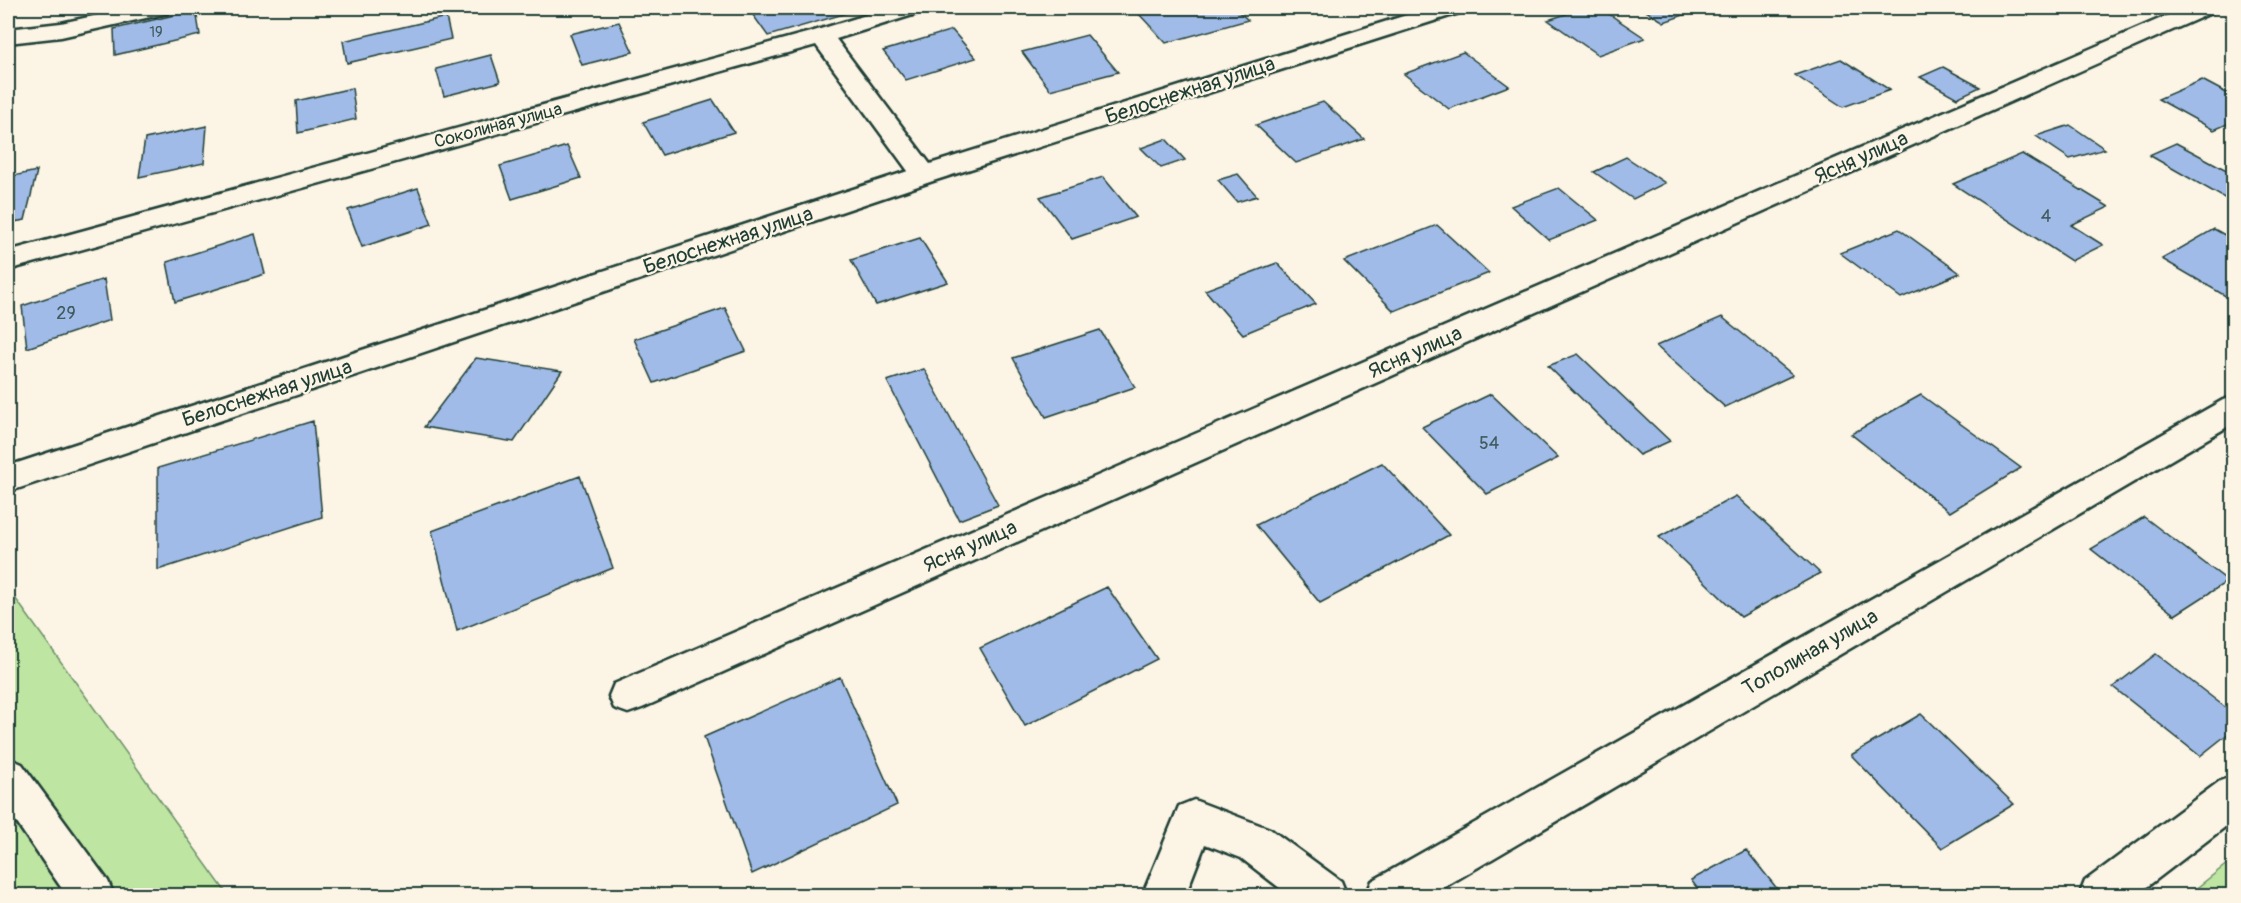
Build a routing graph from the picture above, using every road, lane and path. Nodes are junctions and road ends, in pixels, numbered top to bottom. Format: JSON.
{"nodes":[{"id":1,"x":160,"y":8,"type":"edge"},
{"id":2,"x":911,"y":8,"type":"edge"},
{"id":3,"x":1450,"y":8,"type":"edge"},
{"id":4,"x":2203,"y":8,"type":"edge"},
{"id":5,"x":8,"y":36,"type":"edge"},
{"id":6,"x":822,"y":36,"type":"junction"},
{"id":7,"x":924,"y":175,"type":"junction"},
{"id":8,"x":8,"y":260,"type":"edge"},
{"id":9,"x":2234,"y":408,"type":"edge"},
{"id":10,"x":8,"y":478,"type":"edge"},
{"id":11,"x":628,"y":696,"type":"dead end"},
{"id":12,"x":8,"y":777,"type":"edge"},
{"id":13,"x":2234,"y":795,"type":"edge"},
{"id":14,"x":2104,"y":894,"type":"edge"},
{"id":15,"x":93,"y":896,"type":"edge"},
{"id":16,"x":1162,"y":896,"type":"edge"},
{"id":17,"x":1326,"y":896,"type":"edge"},
{"id":18,"x":1387,"y":896,"type":"edge"}],
"edges":[{"from":1,"to":5,"type":"street"},
{"from":2,"to":6,"type":"street","name":"Соколиная улица"},
{"from":3,"to":7,"type":"street","name":"Белоснежная улица"},
{"from":4,"to":11,"type":"street","name":"Ясня улица"},
{"from":6,"to":7,"type":"street"},
{"from":6,"to":8,"type":"street","name":"Соколиная улица"},
{"from":7,"to":10,"type":"street","name":"Белоснежная улица"},
{"from":9,"to":18,"type":"street","name":"Тополиная улица"},
{"from":12,"to":15,"type":"street"},
{"from":13,"to":14,"type":"street"},
{"from":16,"to":17,"type":"street"}]}
